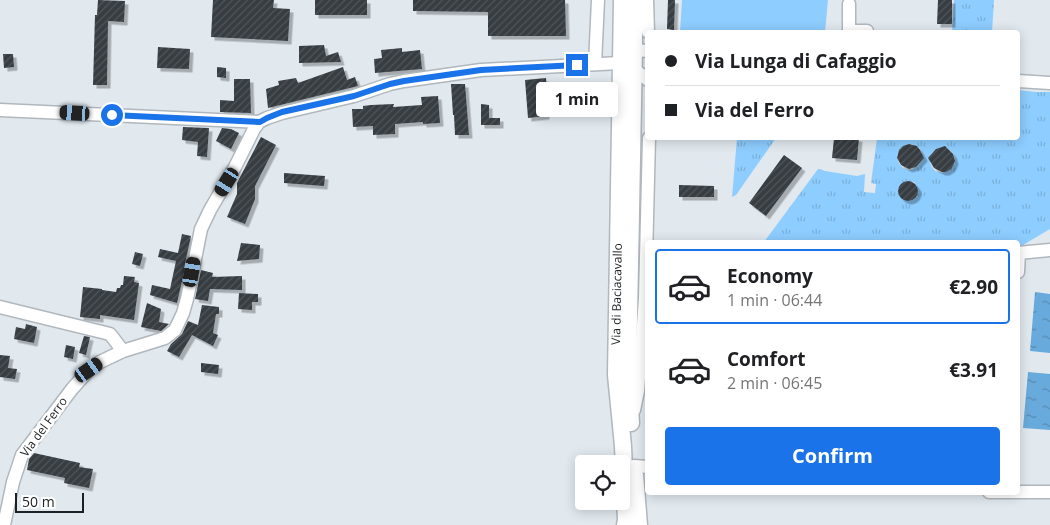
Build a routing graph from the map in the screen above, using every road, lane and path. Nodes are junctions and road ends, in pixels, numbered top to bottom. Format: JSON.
{"nodes":[{"id":1,"x":598,"y":0,"type":"edge"},
{"id":2,"x":622,"y":0,"type":"edge"},
{"id":3,"x":634,"y":0,"type":"edge"},
{"id":4,"x":647,"y":0,"type":"edge"},
{"id":5,"x":850,"y":4,"type":"dead end"},
{"id":6,"x":648,"y":30,"type":"edge"},
{"id":7,"x":849,"y":30,"type":"edge"},
{"id":8,"x":641,"y":50,"type":"edge"},
{"id":9,"x":595,"y":64,"type":"junction"},
{"id":10,"x":627,"y":66,"type":"junction"},
{"id":11,"x":645,"y":78,"type":"edge"},
{"id":12,"x":1020,"y":82,"type":"edge"},
{"id":13,"x":1050,"y":83,"type":"edge"},
{"id":14,"x":0,"y":110,"type":"edge"},
{"id":15,"x":260,"y":122,"type":"junction"},
{"id":16,"x":649,"y":140,"type":"edge"},
{"id":17,"x":647,"y":240,"type":"edge"},
{"id":18,"x":1050,"y":250,"type":"edge"},
{"id":19,"x":1020,"y":253,"type":"edge"},
{"id":20,"x":0,"y":307,"type":"edge"},
{"id":21,"x":645,"y":310,"type":"edge"},
{"id":22,"x":122,"y":351,"type":"junction"},
{"id":23,"x":631,"y":420,"type":"junction"},
{"id":24,"x":641,"y":466,"type":"edge"},
{"id":25,"x":1050,"y":492,"type":"edge"},
{"id":26,"x":1020,"y":493,"type":"edge"},
{"id":27,"x":4,"y":525,"type":"edge"},
{"id":28,"x":625,"y":525,"type":"edge"},
{"id":29,"x":639,"y":525,"type":"edge"}],
"edges":[{"from":1,"to":9,"type":"street"},
{"from":2,"to":10,"type":"main road"},
{"from":3,"to":8,"type":"main road"},
{"from":4,"to":6,"type":"street"},
{"from":5,"to":7,"type":"street"},
{"from":8,"to":10,"type":"main road"},
{"from":9,"to":10,"type":"street"},
{"from":9,"to":15,"type":"street"},
{"from":10,"to":11,"type":"street"},
{"from":10,"to":23,"type":"main road","name":"Via di Baciacavallo"},
{"from":10,"to":28,"type":"main road","name":"Via di Baciacavallo"},
{"from":12,"to":13,"type":"street"},
{"from":14,"to":15,"type":"street"},
{"from":15,"to":22,"type":"street","name":"Via del Ferro"},
{"from":16,"to":17,"type":"street"},
{"from":18,"to":19,"type":"street"},
{"from":20,"to":22,"type":"street"},
{"from":21,"to":23,"type":"street"},
{"from":22,"to":27,"type":"street","name":"Via del Ferro"},
{"from":23,"to":24,"type":"main road","name":"Via di Baciacavallo"},
{"from":24,"to":29,"type":"main road","name":"Via di Baciacavallo"},
{"from":25,"to":26,"type":"street"}]}
